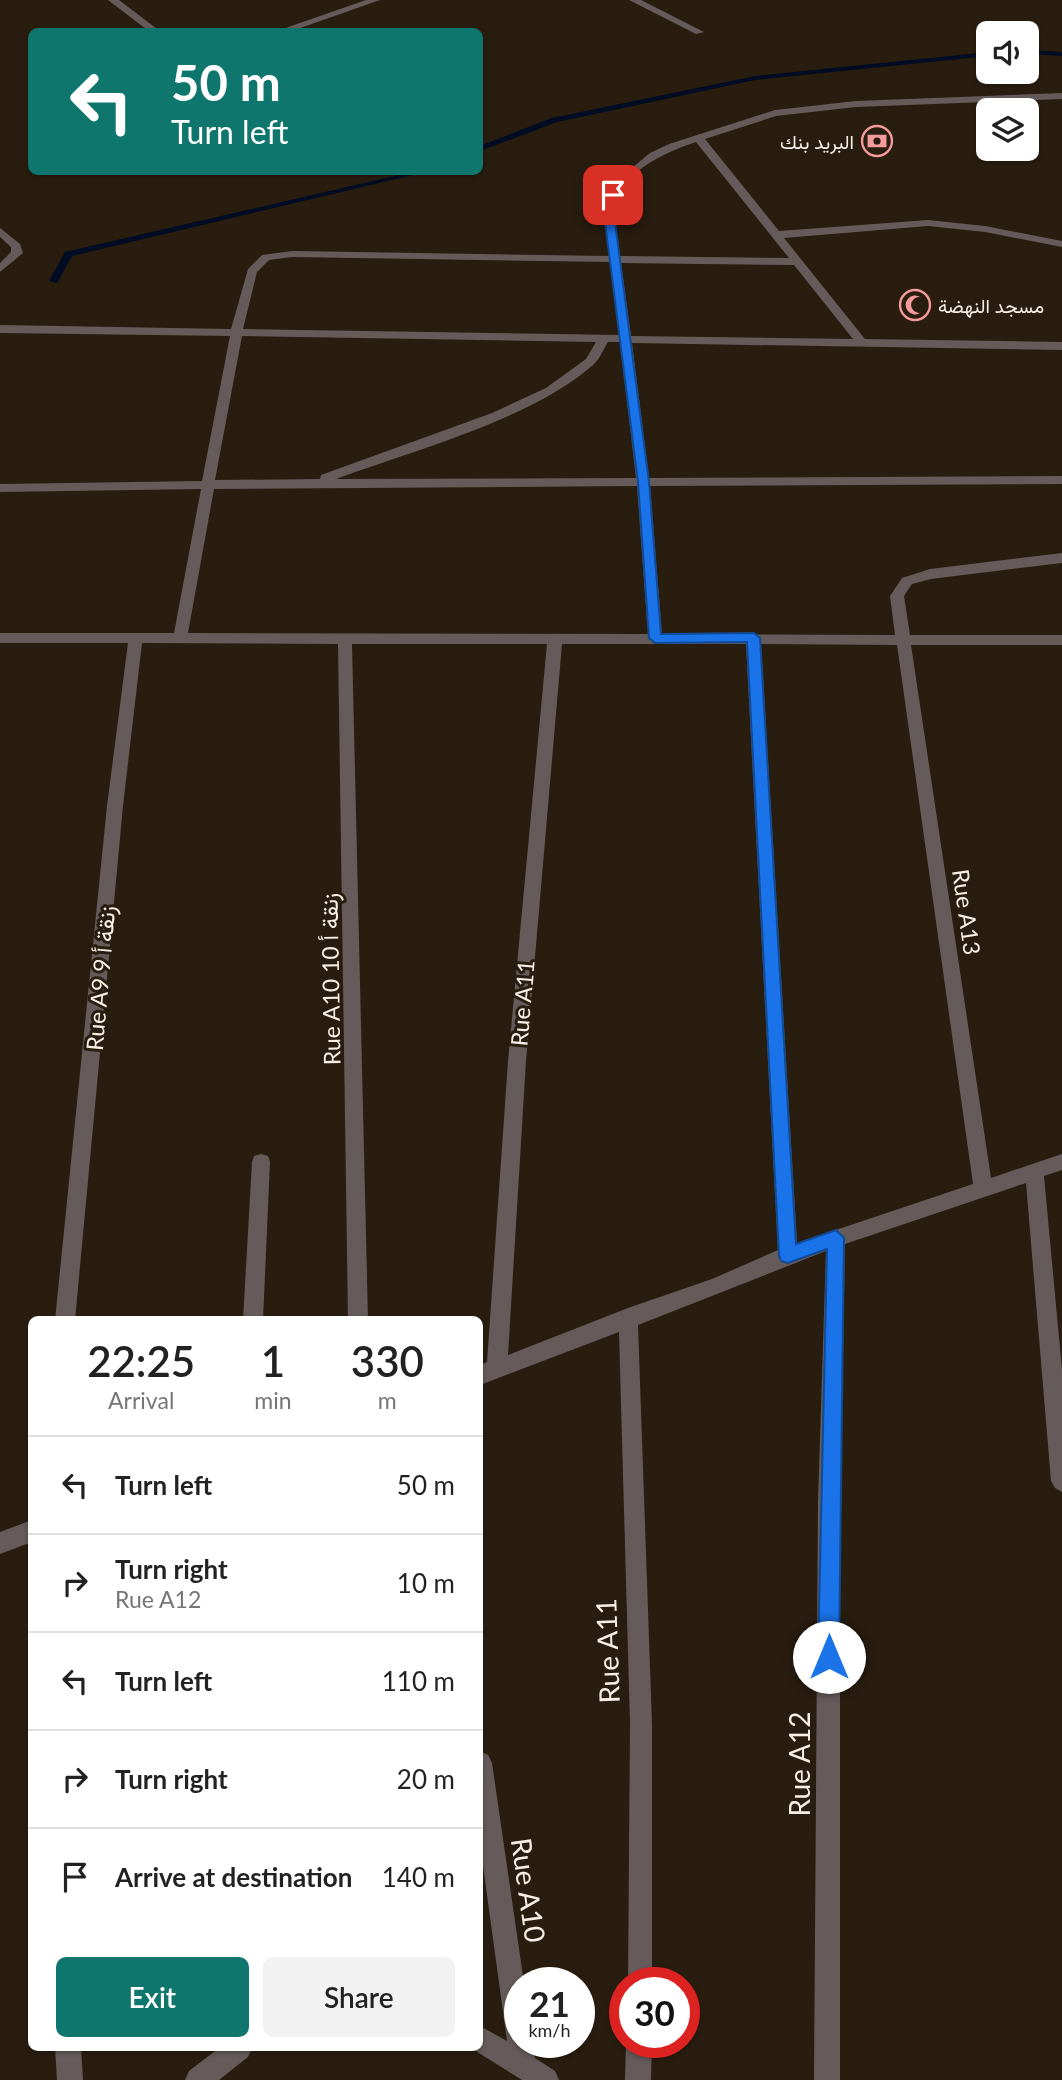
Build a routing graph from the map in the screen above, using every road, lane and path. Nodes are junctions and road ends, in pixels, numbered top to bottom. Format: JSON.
{"nodes":[{"id":1,"x":113,"y":0,"type":"edge"},
{"id":2,"x":375,"y":0,"type":"edge"},
{"id":3,"x":634,"y":0,"type":"edge"},
{"id":4,"x":151,"y":28,"type":"edge"},
{"id":5,"x":290,"y":28,"type":"edge"},
{"id":6,"x":699,"y":32,"type":"dead end"},
{"id":7,"x":1062,"y":96,"type":"edge"},
{"id":8,"x":698,"y":136,"type":"junction"},
{"id":9,"x":0,"y":232,"type":"edge"},
{"id":10,"x":775,"y":235,"type":"junction"},
{"id":11,"x":1062,"y":244,"type":"edge"},
{"id":12,"x":616,"y":259,"type":"junction"},
{"id":13,"x":797,"y":262,"type":"junction"},
{"id":14,"x":0,"y":269,"type":"edge"},
{"id":15,"x":0,"y":329,"type":"edge"},
{"id":16,"x":236,"y":334,"type":"junction"},
{"id":17,"x":603,"y":340,"type":"junction"},
{"id":18,"x":625,"y":341,"type":"junction"},
{"id":19,"x":863,"y":344,"type":"junction"},
{"id":20,"x":1062,"y":346,"type":"edge"},
{"id":21,"x":1062,"y":480,"type":"edge"},
{"id":22,"x":643,"y":482,"type":"junction"},
{"id":23,"x":313,"y":483,"type":"junction"},
{"id":24,"x":207,"y":484,"type":"junction"},
{"id":25,"x":0,"y":488,"type":"edge"},
{"id":26,"x":1062,"y":558,"type":"edge"},
{"id":27,"x":136,"y":637,"type":"junction"},
{"id":28,"x":345,"y":637,"type":"junction"},
{"id":29,"x":0,"y":638,"type":"edge"},
{"id":30,"x":180,"y":638,"type":"junction"},
{"id":31,"x":555,"y":638,"type":"junction"},
{"id":32,"x":655,"y":638,"type":"junction"},
{"id":33,"x":754,"y":638,"type":"junction"},
{"id":34,"x":1062,"y":640,"type":"edge"},
{"id":35,"x":902,"y":641,"type":"junction"},
{"id":36,"x":261,"y":1162,"type":"dead end"},
{"id":37,"x":1062,"y":1163,"type":"edge"},
{"id":38,"x":1034,"y":1171,"type":"junction"},
{"id":39,"x":982,"y":1189,"type":"junction"},
{"id":40,"x":836,"y":1238,"type":"junction"},
{"id":41,"x":788,"y":1255,"type":"junction"},
{"id":42,"x":65,"y":1316,"type":"edge"},
{"id":43,"x":253,"y":1316,"type":"edge"},
{"id":44,"x":358,"y":1316,"type":"edge"},
{"id":45,"x":628,"y":1317,"type":"junction"},
{"id":46,"x":488,"y":1372,"type":"edge"},
{"id":47,"x":1062,"y":1480,"type":"edge"},
{"id":48,"x":28,"y":1532,"type":"edge"},
{"id":49,"x":0,"y":1543,"type":"edge"},
{"id":50,"x":483,"y":1784,"type":"edge"},
{"id":51,"x":640,"y":1967,"type":"edge"},
{"id":52,"x":483,"y":2041,"type":"edge"},
{"id":53,"x":68,"y":2051,"type":"edge"},
{"id":54,"x":232,"y":2051,"type":"edge"},
{"id":55,"x":639,"y":2058,"type":"edge"},
{"id":56,"x":523,"y":2067,"type":"junction"},
{"id":57,"x":70,"y":2080,"type":"edge"},
{"id":58,"x":198,"y":2080,"type":"edge"},
{"id":59,"x":546,"y":2080,"type":"edge"},
{"id":60,"x":638,"y":2080,"type":"edge"},
{"id":61,"x":827,"y":2080,"type":"edge"}],
"edges":[{"from":1,"to":4,"type":"street"},
{"from":2,"to":5,"type":"street"},
{"from":3,"to":6,"type":"street"},
{"from":7,"to":8,"type":"street"},
{"from":8,"to":10,"type":"street"},
{"from":8,"to":12,"type":"street"},
{"from":9,"to":14,"type":"street"},
{"from":10,"to":11,"type":"street"},
{"from":10,"to":13,"type":"street"},
{"from":12,"to":13,"type":"street"},
{"from":12,"to":16,"type":"street"},
{"from":12,"to":18,"type":"street"},
{"from":13,"to":19,"type":"street"},
{"from":15,"to":16,"type":"street"},
{"from":16,"to":17,"type":"street"},
{"from":16,"to":24,"type":"street"},
{"from":17,"to":18,"type":"street"},
{"from":17,"to":23,"type":"street"},
{"from":18,"to":19,"type":"street"},
{"from":18,"to":22,"type":"street"},
{"from":19,"to":20,"type":"street"},
{"from":21,"to":22,"type":"street"},
{"from":22,"to":23,"type":"street"},
{"from":22,"to":32,"type":"street"},
{"from":23,"to":24,"type":"street"},
{"from":24,"to":25,"type":"street"},
{"from":24,"to":30,"type":"street"},
{"from":26,"to":35,"type":"street","name":"Rue A13"},
{"from":27,"to":29,"type":"street"},
{"from":27,"to":30,"type":"street"},
{"from":27,"to":42,"type":"street","name":"Rue A9 زنقة أ 9"},
{"from":28,"to":30,"type":"street"},
{"from":28,"to":31,"type":"street"},
{"from":28,"to":44,"type":"street","name":"Rue A10 زنقة أ 10"},
{"from":31,"to":32,"type":"street"},
{"from":31,"to":46,"type":"street","name":"Rue A11"},
{"from":32,"to":33,"type":"street"},
{"from":33,"to":35,"type":"street"},
{"from":33,"to":41,"type":"street"},
{"from":34,"to":35,"type":"street"},
{"from":35,"to":39,"type":"street","name":"Rue A13"},
{"from":36,"to":43,"type":"street"},
{"from":37,"to":38,"type":"street"},
{"from":38,"to":39,"type":"street"},
{"from":38,"to":47,"type":"street"},
{"from":39,"to":40,"type":"street"},
{"from":40,"to":41,"type":"street"},
{"from":40,"to":61,"type":"street","name":"Rue A12"},
{"from":41,"to":45,"type":"street"},
{"from":45,"to":46,"type":"street"},
{"from":45,"to":51,"type":"street","name":"Rue A11"},
{"from":48,"to":49,"type":"street"},
{"from":50,"to":56,"type":"street","name":"Rue A10"},
{"from":52,"to":56,"type":"street"},
{"from":53,"to":57,"type":"street"},
{"from":54,"to":58,"type":"street"},
{"from":55,"to":60,"type":"street"},
{"from":56,"to":59,"type":"street"}]}
